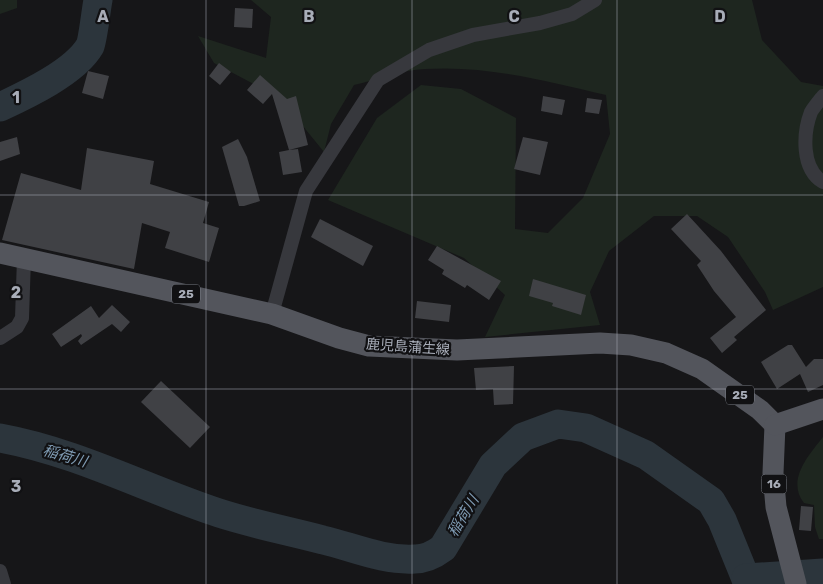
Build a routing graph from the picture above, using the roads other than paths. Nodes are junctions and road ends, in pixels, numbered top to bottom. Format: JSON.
{"nodes":[{"id":1,"x":595,"y":0,"type":"edge"},
{"id":2,"x":823,"y":96,"type":"edge"},
{"id":3,"x":823,"y":182,"type":"edge"},
{"id":4,"x":0,"y":253,"type":"edge"},
{"id":5,"x":24,"y":258,"type":"junction"},
{"id":6,"x":272,"y":314,"type":"junction"},
{"id":7,"x":0,"y":338,"type":"edge"},
{"id":8,"x":823,"y":409,"type":"edge"},
{"id":9,"x":774,"y":425,"type":"junction"},
{"id":10,"x":0,"y":571,"type":"edge"},
{"id":11,"x":4,"y":584,"type":"edge"},
{"id":12,"x":796,"y":584,"type":"edge"}],
"edges":[{"from":1,"to":6,"type":"street"},
{"from":2,"to":3,"type":"street"},
{"from":4,"to":5,"type":"main road","name":"鹿児島蒲生線","number":"25"},
{"from":5,"to":6,"type":"main road","name":"鹿児島蒲生線","number":"25"},
{"from":5,"to":7,"type":"street"},
{"from":6,"to":9,"type":"main road","name":"鹿児島蒲生線","number":"25"},
{"from":8,"to":9,"type":"main road"},
{"from":9,"to":12,"type":"main road","number":"16"},
{"from":10,"to":11,"type":"street"}]}
